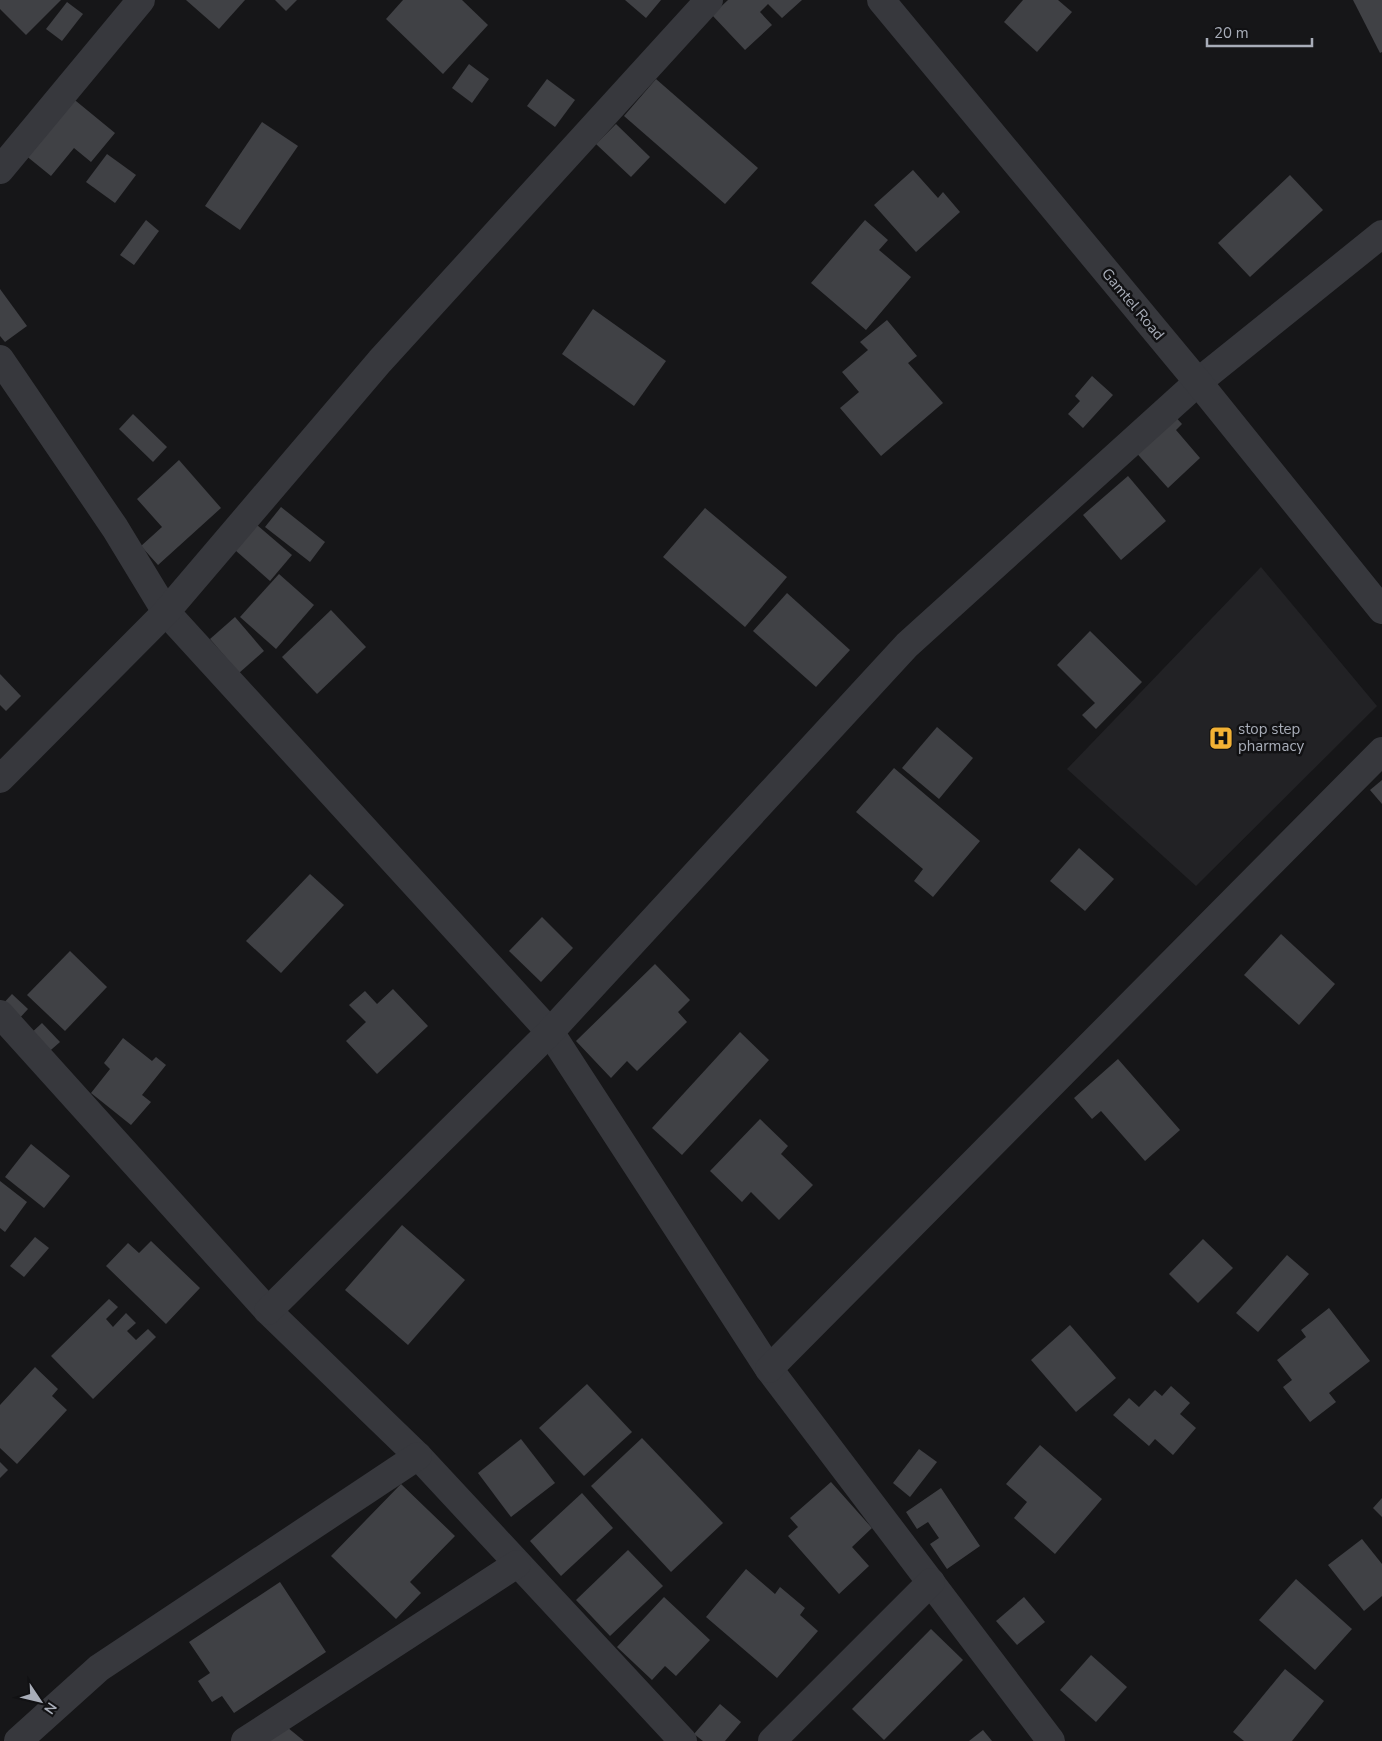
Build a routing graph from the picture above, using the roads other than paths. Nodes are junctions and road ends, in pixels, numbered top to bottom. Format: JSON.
{"nodes":[{"id":1,"x":141,"y":0,"type":"edge"},
{"id":2,"x":709,"y":0,"type":"edge"},
{"id":3,"x":881,"y":0,"type":"edge"},
{"id":4,"x":0,"y":170,"type":"edge"},
{"id":5,"x":1382,"y":234,"type":"edge"},
{"id":6,"x":0,"y":359,"type":"edge"},
{"id":7,"x":1198,"y":382,"type":"junction"},
{"id":8,"x":1382,"y":610,"type":"edge"},
{"id":9,"x":166,"y":612,"type":"junction"},
{"id":10,"x":1382,"y":751,"type":"edge"},
{"id":11,"x":0,"y":779,"type":"edge"},
{"id":12,"x":0,"y":1014,"type":"edge"},
{"id":13,"x":550,"y":1032,"type":"junction"},
{"id":14,"x":268,"y":1311,"type":"junction"},
{"id":15,"x":769,"y":1369,"type":"junction"},
{"id":16,"x":418,"y":1456,"type":"junction"},
{"id":17,"x":517,"y":1564,"type":"junction"},
{"id":18,"x":931,"y":1582,"type":"junction"},
{"id":19,"x":18,"y":1741,"type":"edge"},
{"id":20,"x":245,"y":1741,"type":"edge"},
{"id":21,"x":684,"y":1741,"type":"edge"},
{"id":22,"x":772,"y":1741,"type":"edge"},
{"id":23,"x":1051,"y":1741,"type":"edge"}],
"edges":[{"from":1,"to":4,"type":"street"},
{"from":2,"to":9,"type":"street"},
{"from":3,"to":7,"type":"street","name":"Gamtel Road"},
{"from":5,"to":7,"type":"street"},
{"from":6,"to":9,"type":"street"},
{"from":7,"to":8,"type":"street","name":"Gamtel Road"},
{"from":7,"to":13,"type":"street"},
{"from":9,"to":11,"type":"street"},
{"from":9,"to":13,"type":"street"},
{"from":10,"to":15,"type":"street"},
{"from":12,"to":14,"type":"street"},
{"from":13,"to":14,"type":"street"},
{"from":13,"to":15,"type":"street"},
{"from":14,"to":16,"type":"street"},
{"from":15,"to":18,"type":"street"},
{"from":16,"to":17,"type":"street"},
{"from":16,"to":19,"type":"street"},
{"from":17,"to":20,"type":"street"},
{"from":17,"to":21,"type":"street"},
{"from":18,"to":22,"type":"street"},
{"from":18,"to":23,"type":"street"}]}
